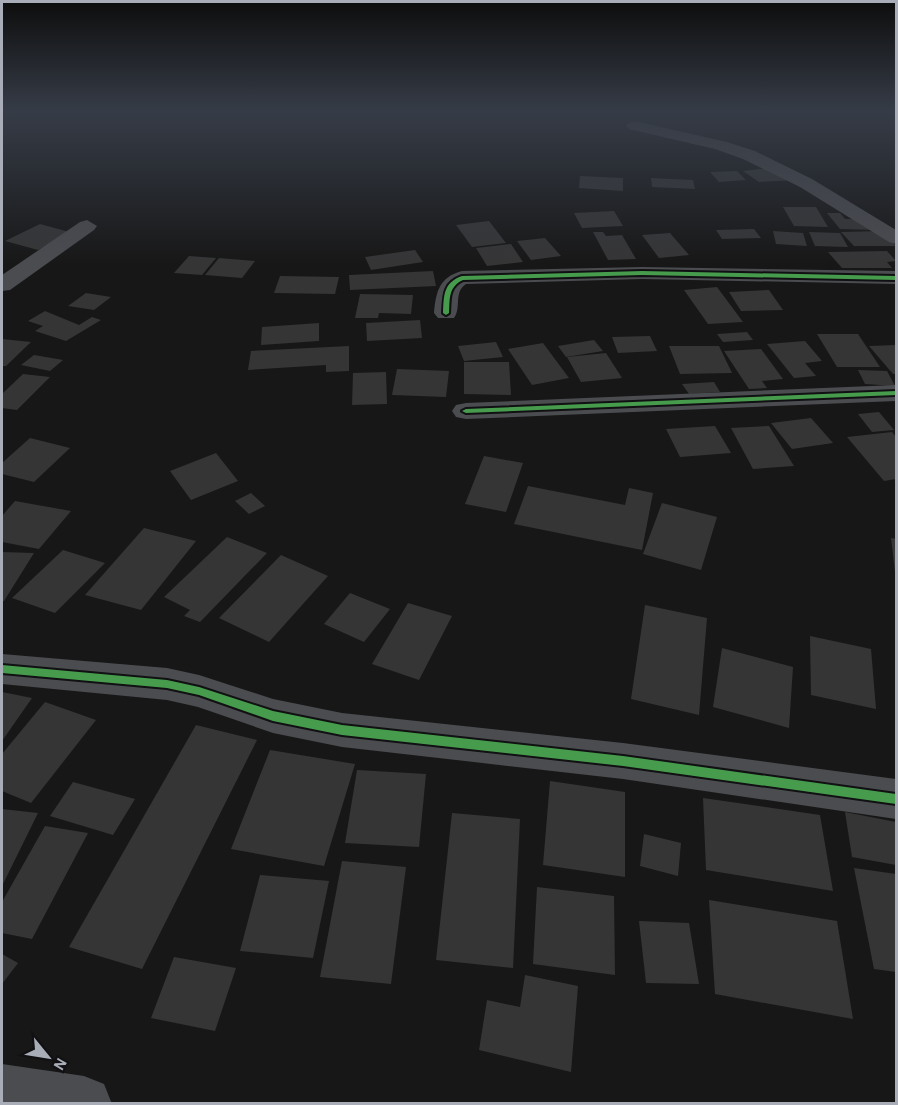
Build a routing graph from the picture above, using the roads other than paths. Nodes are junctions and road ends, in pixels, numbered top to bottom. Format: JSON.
{"nodes":[{"id":1,"x":765,"y":162,"type":"edge"},
{"id":2,"x":87,"y":226,"type":"dead end"},
{"id":3,"x":897,"y":238,"type":"edge"},
{"id":4,"x":897,"y":278,"type":"edge"},
{"id":5,"x":2,"y":285,"type":"edge"},
{"id":6,"x":446,"y":313,"type":"dead end"},
{"id":7,"x":897,"y":393,"type":"edge"},
{"id":8,"x":466,"y":411,"type":"dead end"},
{"id":9,"x":2,"y":669,"type":"edge"},
{"id":10,"x":897,"y":799,"type":"edge"},
{"id":11,"x":2,"y":1092,"type":"edge"},
{"id":12,"x":84,"y":1104,"type":"edge"}],
"edges":[{"from":1,"to":3,"type":"street"},
{"from":2,"to":5,"type":"street"},
{"from":4,"to":6,"type":"street"},
{"from":7,"to":8,"type":"street"},
{"from":9,"to":10,"type":"street"},
{"from":11,"to":12,"type":"street"}]}
